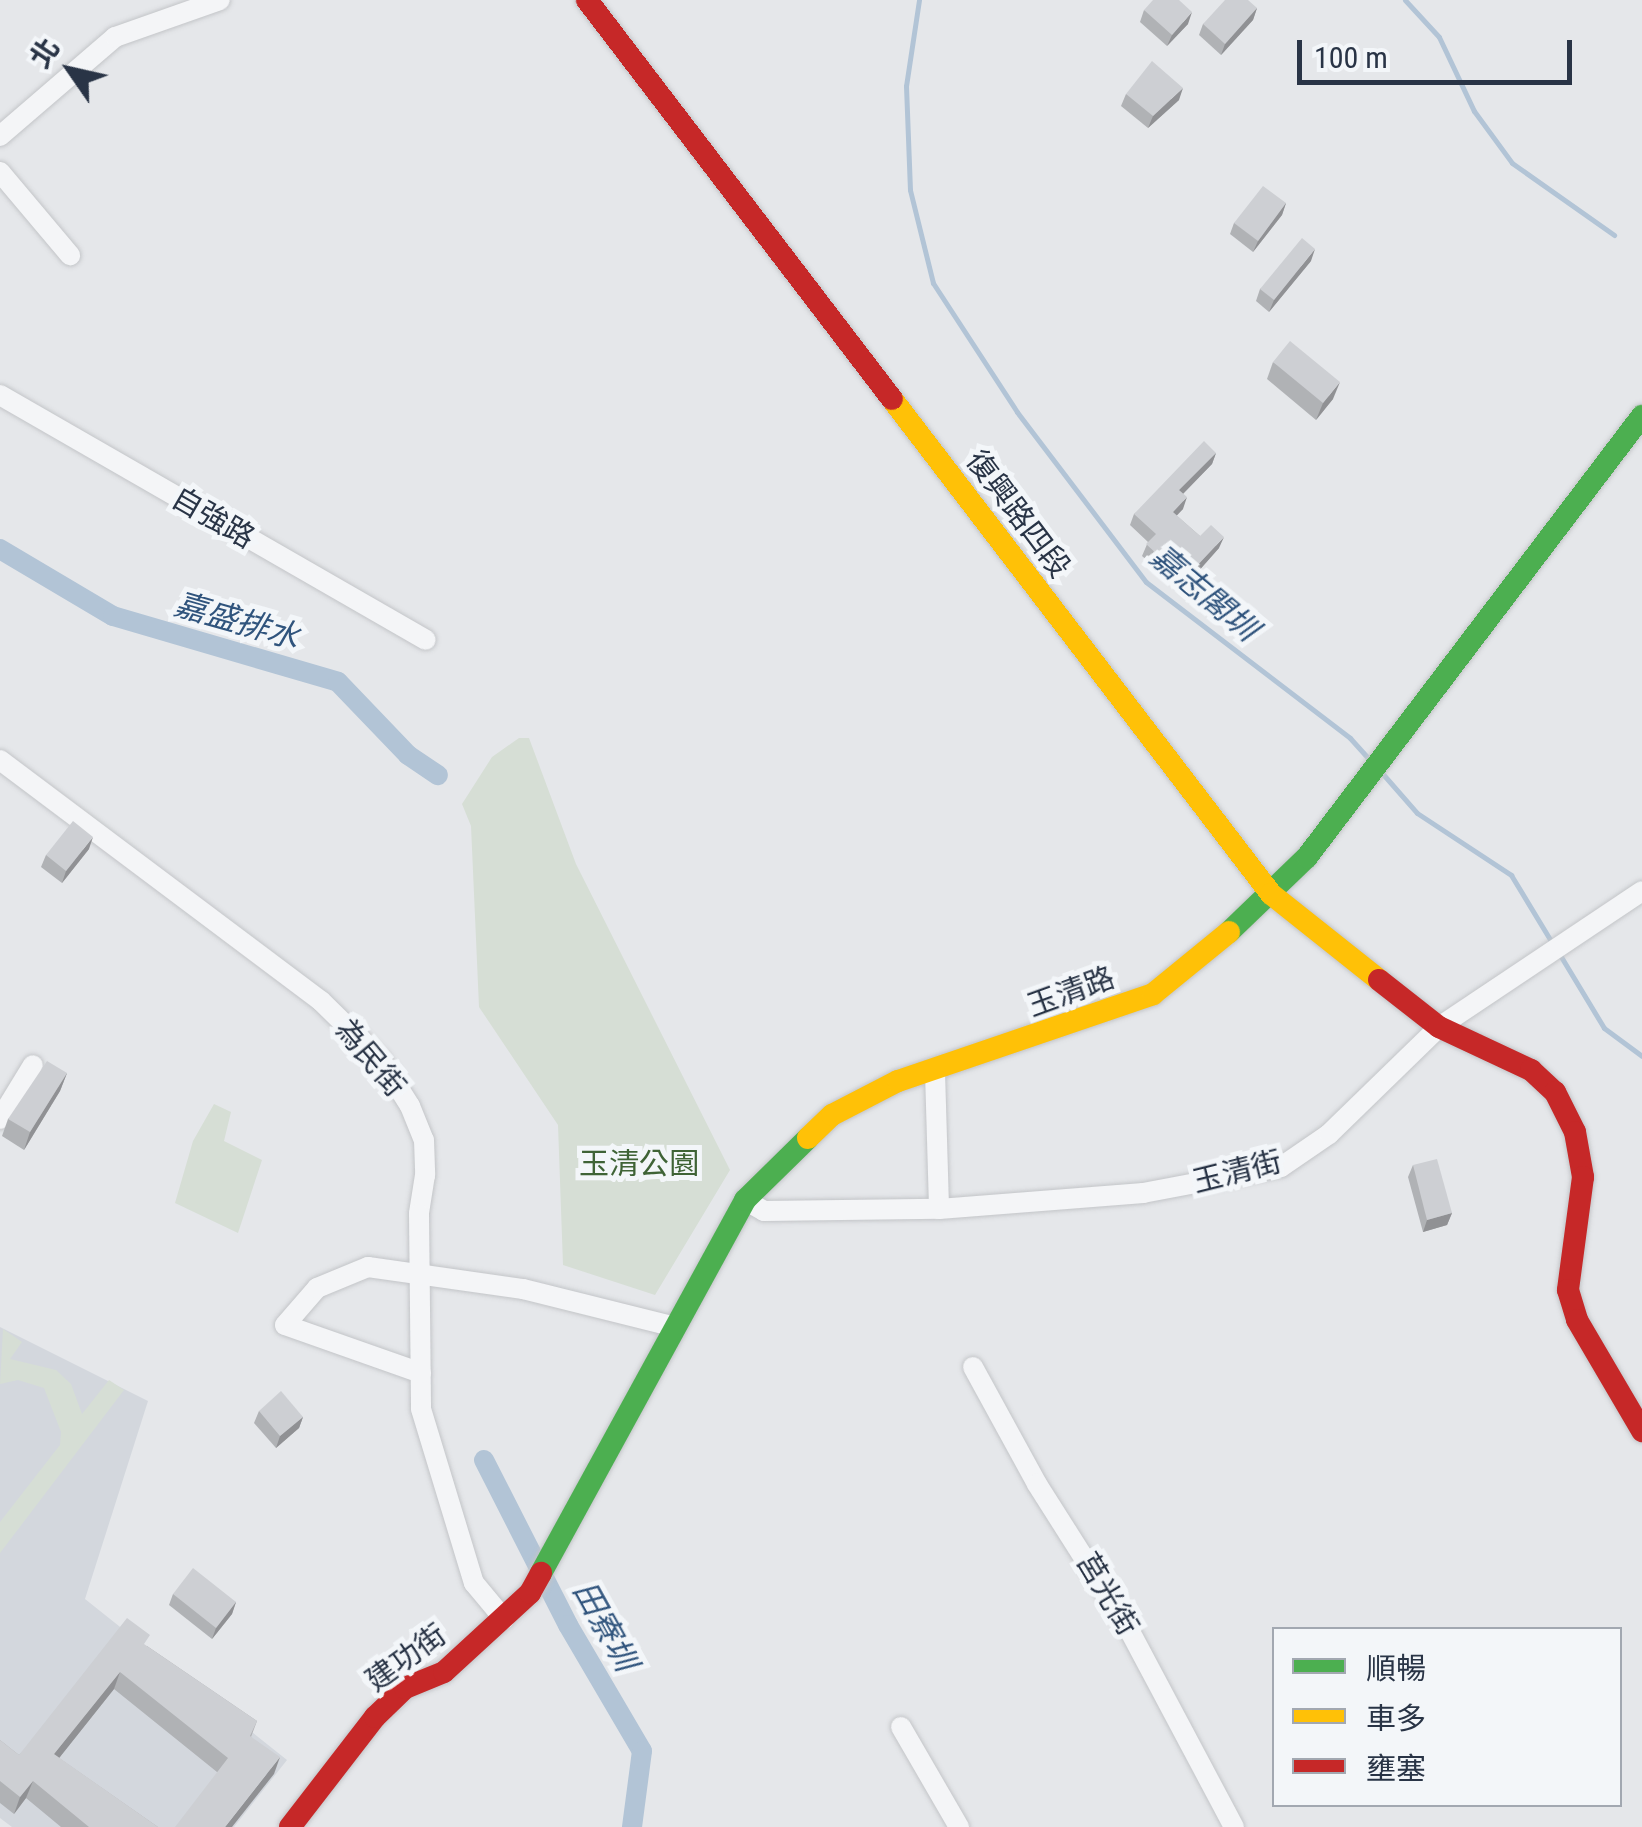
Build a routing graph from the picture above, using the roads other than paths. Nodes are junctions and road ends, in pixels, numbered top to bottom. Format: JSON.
{"nodes":[{"id":1,"x":220,"y":0,"type":"edge"},
{"id":2,"x":587,"y":0,"type":"edge"},
{"id":3,"x":0,"y":136,"type":"edge"},
{"id":4,"x":0,"y":172,"type":"edge"},
{"id":5,"x":70,"y":255,"type":"dead end"},
{"id":6,"x":0,"y":395,"type":"edge"},
{"id":7,"x":1642,"y":416,"type":"edge"},
{"id":8,"x":426,"y":640,"type":"dead end"},
{"id":9,"x":0,"y":760,"type":"edge"},
{"id":10,"x":1642,"y":891,"type":"edge"},
{"id":11,"x":1271,"y":894,"type":"junction"},
{"id":12,"x":1439,"y":1027,"type":"junction"},
{"id":13,"x":33,"y":1065,"type":"dead end"},
{"id":14,"x":935,"y":1072,"type":"junction"},
{"id":15,"x":0,"y":1119,"type":"edge"},
{"id":16,"x":745,"y":1200,"type":"junction"},
{"id":17,"x":939,"y":1209,"type":"junction"},
{"id":18,"x":420,"y":1269,"type":"junction"},
{"id":19,"x":671,"y":1326,"type":"junction"},
{"id":20,"x":973,"y":1367,"type":"dead end"},
{"id":21,"x":421,"y":1373,"type":"junction"},
{"id":22,"x":1642,"y":1431,"type":"edge"},
{"id":23,"x":530,"y":1593,"type":"joint"},
{"id":24,"x":504,"y":1618,"type":"junction"},
{"id":25,"x":901,"y":1727,"type":"dead end"},
{"id":26,"x":290,"y":1827,"type":"edge"},
{"id":27,"x":960,"y":1827,"type":"edge"},
{"id":28,"x":1234,"y":1827,"type":"edge"}],
"edges":[{"from":1,"to":3,"type":"street"},
{"from":2,"to":11,"type":"street","name":"復興路四段"},
{"from":4,"to":5,"type":"street"},
{"from":6,"to":8,"type":"street","name":"自強路"},
{"from":7,"to":11,"type":"street","name":"玉清路"},
{"from":9,"to":18,"type":"street","name":"為民街"},
{"from":10,"to":12,"type":"street","name":"玉清街"},
{"from":11,"to":12,"type":"street","name":"復興路四段"},
{"from":11,"to":14,"type":"street","name":"玉清路"},
{"from":12,"to":17,"type":"street","name":"玉清街"},
{"from":12,"to":22,"type":"street","name":"復興路四段"},
{"from":13,"to":15,"type":"street"},
{"from":14,"to":16,"type":"street","name":"玉清路"},
{"from":14,"to":17,"type":"street"},
{"from":16,"to":17,"type":"street","name":"玉清街"},
{"from":16,"to":19,"type":"street","name":"玉清路"},
{"from":18,"to":19,"type":"street"},
{"from":18,"to":21,"type":"street","name":"為民街"},
{"from":18,"to":21,"type":"street"},
{"from":19,"to":23,"type":"street","name":"玉清路"},
{"from":20,"to":28,"type":"street","name":"莒光街"},
{"from":21,"to":24,"type":"street","name":"為民街"},
{"from":23,"to":24,"type":"street","name":"建功街"},
{"from":24,"to":26,"type":"street","name":"建功街"},
{"from":25,"to":27,"type":"street"}]}
